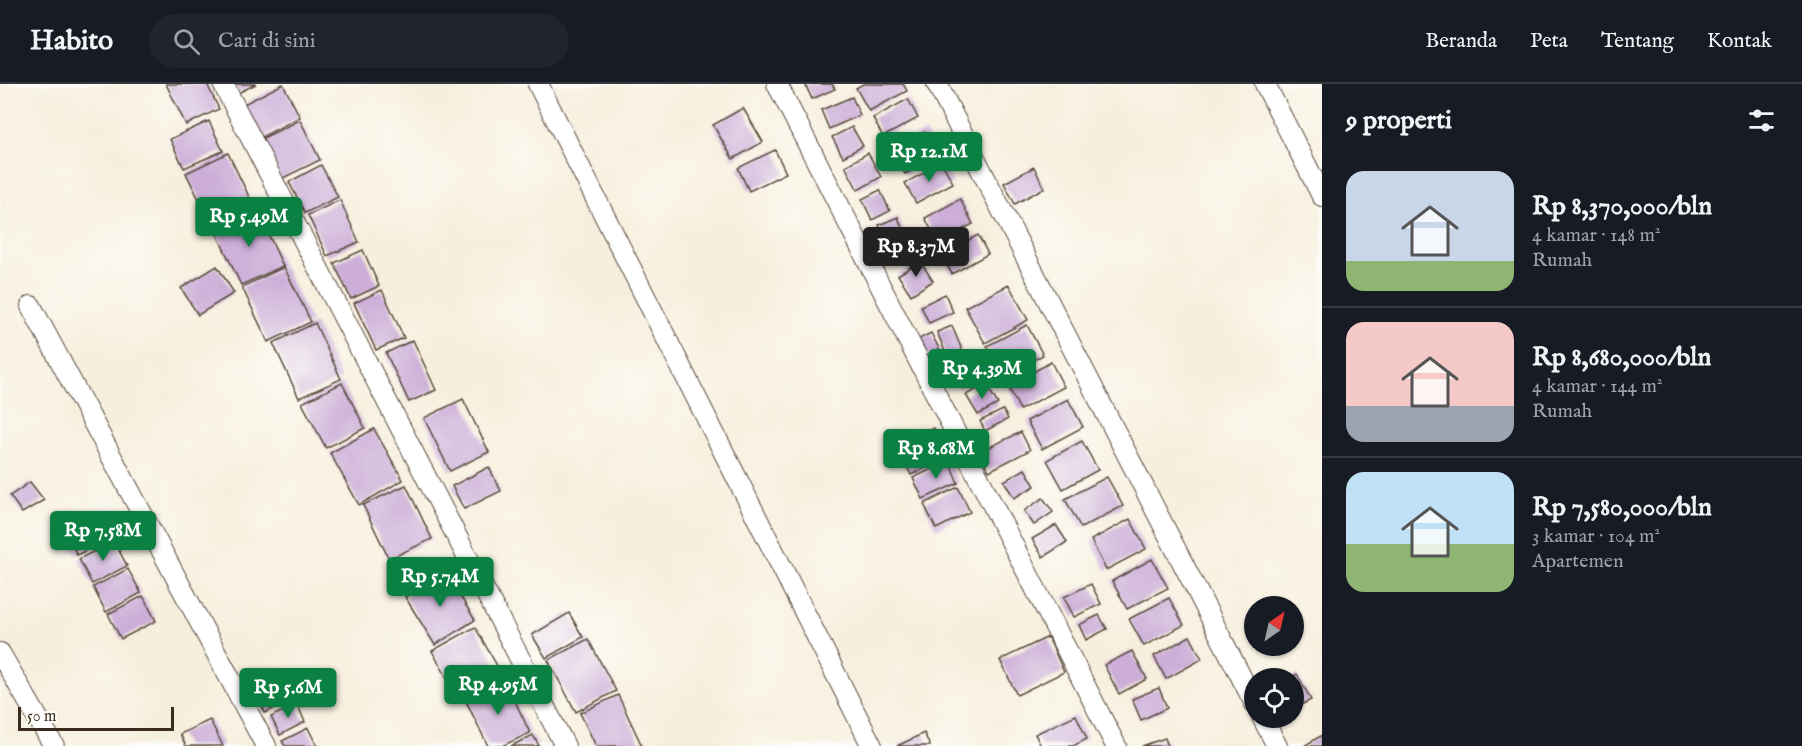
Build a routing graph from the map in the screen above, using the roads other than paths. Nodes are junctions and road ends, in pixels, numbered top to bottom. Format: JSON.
{"nodes":[{"id":1,"x":223,"y":84,"type":"edge"},
{"id":2,"x":538,"y":84,"type":"edge"},
{"id":3,"x":777,"y":84,"type":"edge"},
{"id":4,"x":937,"y":84,"type":"edge"},
{"id":5,"x":1265,"y":84,"type":"edge"},
{"id":6,"x":1322,"y":196,"type":"edge"},
{"id":7,"x":31,"y":306,"type":"dead end"},
{"id":8,"x":0,"y":653,"type":"edge"},
{"id":9,"x":1244,"y":683,"type":"edge"},
{"id":10,"x":1267,"y":728,"type":"edge"},
{"id":11,"x":54,"y":746,"type":"edge"},
{"id":12,"x":266,"y":746,"type":"edge"},
{"id":13,"x":565,"y":746,"type":"edge"},
{"id":14,"x":872,"y":746,"type":"edge"},
{"id":15,"x":1116,"y":746,"type":"edge"},
{"id":16,"x":1276,"y":746,"type":"edge"}],
"edges":[{"from":1,"to":13,"type":"street"},
{"from":2,"to":14,"type":"street"},
{"from":3,"to":15,"type":"street"},
{"from":4,"to":9,"type":"street"},
{"from":5,"to":6,"type":"street"},
{"from":7,"to":12,"type":"street"},
{"from":8,"to":11,"type":"street"},
{"from":10,"to":16,"type":"street"}]}
